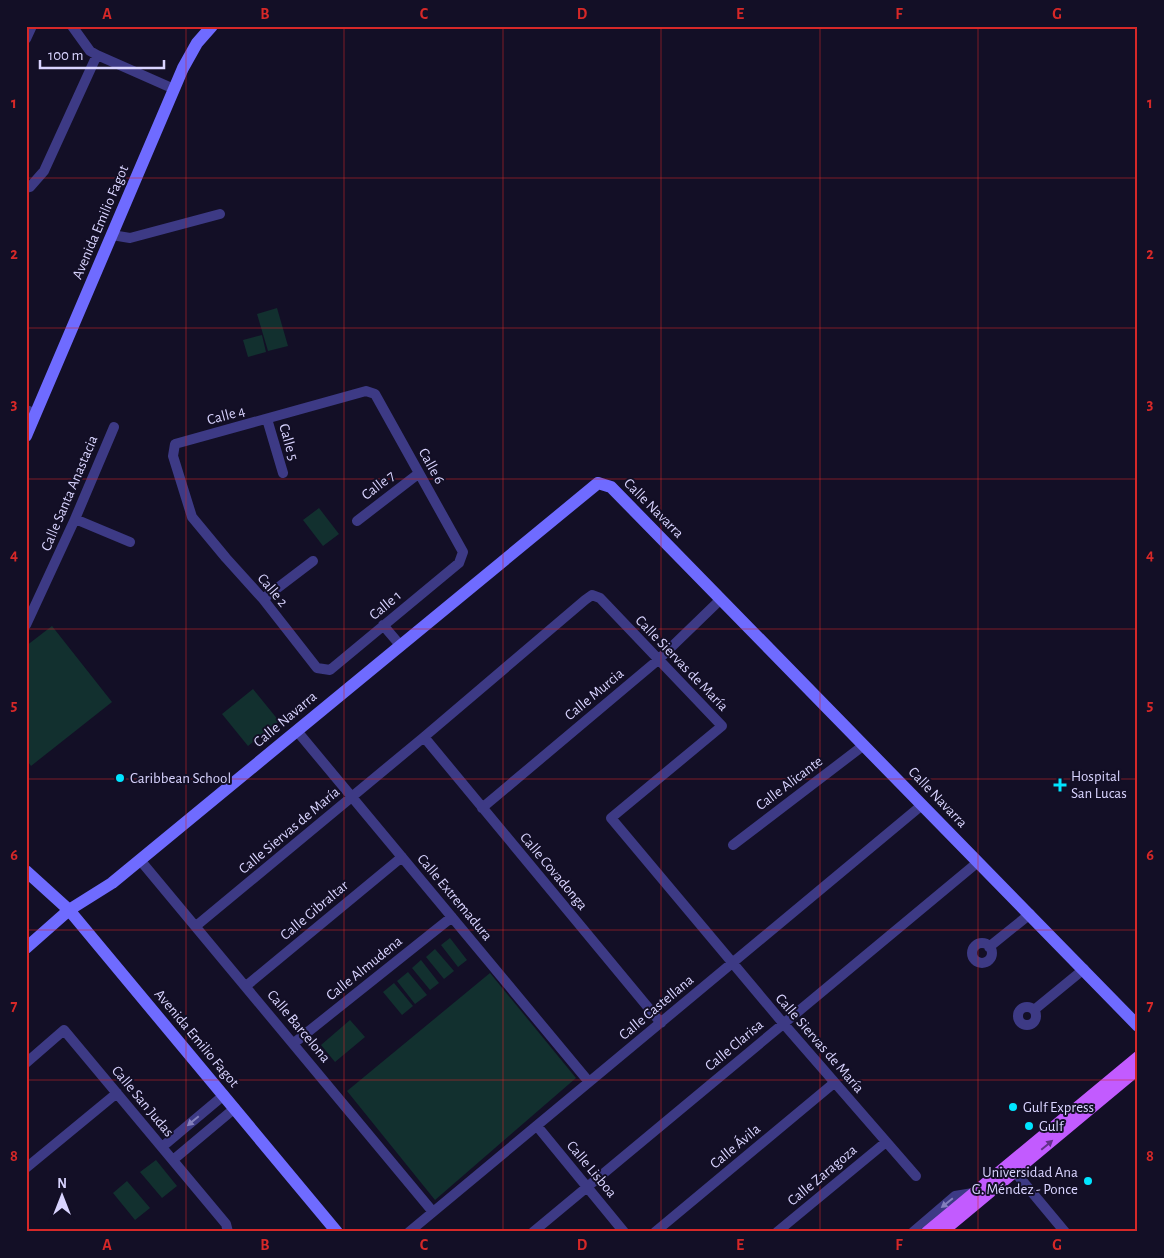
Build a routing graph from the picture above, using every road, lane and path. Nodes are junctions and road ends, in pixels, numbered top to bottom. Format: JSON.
{"nodes":[{"id":1,"x":32,"y":26,"type":"edge"},
{"id":2,"x":72,"y":26,"type":"edge"},
{"id":3,"x":212,"y":26,"type":"edge"},
{"id":4,"x":26,"y":39,"type":"edge"},
{"id":5,"x":97,"y":55,"type":"junction"},
{"id":6,"x":174,"y":90,"type":"junction"},
{"id":7,"x":26,"y":188,"type":"edge"},
{"id":8,"x":220,"y":214,"type":"dead end"},
{"id":9,"x":112,"y":235,"type":"junction"},
{"id":10,"x":31,"y":412,"type":"edge"},
{"id":11,"x":267,"y":419,"type":"junction"},
{"id":12,"x":392,"y":425,"type":"joint"},
{"id":13,"x":114,"y":427,"type":"dead end"},
{"id":14,"x":26,"y":436,"type":"edge"},
{"id":15,"x":282,"y":473,"type":"dead end"},
{"id":16,"x":418,"y":474,"type":"junction"},
{"id":17,"x":75,"y":519,"type":"junction"},
{"id":18,"x":357,"y":521,"type":"dead end"},
{"id":19,"x":446,"y":521,"type":"joint"},
{"id":20,"x":130,"y":542,"type":"dead end"},
{"id":21,"x":226,"y":558,"type":"joint"},
{"id":22,"x":312,"y":562,"type":"dead end"},
{"id":23,"x":263,"y":599,"type":"junction"},
{"id":24,"x":721,"y":599,"type":"junction"},
{"id":25,"x":383,"y":625,"type":"junction"},
{"id":26,"x":26,"y":626,"type":"edge"},
{"id":27,"x":296,"y":642,"type":"joint"},
{"id":28,"x":400,"y":645,"type":"junction"},
{"id":29,"x":658,"y":660,"type":"junction"},
{"id":30,"x":297,"y":731,"type":"junction"},
{"id":31,"x":424,"y":737,"type":"junction"},
{"id":32,"x":864,"y":745,"type":"junction"},
{"id":33,"x":352,"y":797,"type":"junction"},
{"id":34,"x":922,"y":805,"type":"junction"},
{"id":35,"x":482,"y":808,"type":"junction"},
{"id":36,"x":733,"y":845,"type":"dead end"},
{"id":37,"x":402,"y":857,"type":"junction"},
{"id":38,"x":140,"y":860,"type":"junction"},
{"id":39,"x":978,"y":862,"type":"junction"},
{"id":40,"x":26,"y":871,"type":"edge"},
{"id":41,"x":69,"y":910,"type":"junction"},
{"id":42,"x":1030,"y":914,"type":"junction"},
{"id":43,"x":452,"y":917,"type":"junction"},
{"id":44,"x":196,"y":926,"type":"junction"},
{"id":45,"x":989,"y":947,"type":"dead end"},
{"id":46,"x":26,"y":948,"type":"edge"},
{"id":47,"x":733,"y":963,"type":"junction"},
{"id":48,"x":1084,"y":969,"type":"junction"},
{"id":49,"x":246,"y":986,"type":"junction"},
{"id":50,"x":1034,"y":1010,"type":"dead end"},
{"id":51,"x":661,"y":1023,"type":"junction"},
{"id":52,"x":783,"y":1023,"type":"junction"},
{"id":53,"x":1138,"y":1026,"type":"edge"},
{"id":54,"x":294,"y":1043,"type":"junction"},
{"id":55,"x":1138,"y":1057,"type":"edge"},
{"id":56,"x":26,"y":1063,"type":"edge"},
{"id":57,"x":1138,"y":1069,"type":"edge"},
{"id":58,"x":589,"y":1082,"type":"junction"},
{"id":59,"x":834,"y":1082,"type":"junction"},
{"id":60,"x":117,"y":1093,"type":"junction"},
{"id":61,"x":224,"y":1095,"type":"junction"},
{"id":62,"x":235,"y":1108,"type":"junction"},
{"id":63,"x":536,"y":1126,"type":"junction"},
{"id":64,"x":886,"y":1142,"type":"junction"},
{"id":65,"x":162,"y":1147,"type":"junction"},
{"id":66,"x":173,"y":1160,"type":"junction"},
{"id":67,"x":26,"y":1168,"type":"edge"},
{"id":68,"x":1015,"y":1172,"type":"junction"},
{"id":69,"x":916,"y":1176,"type":"dead end"},
{"id":70,"x":587,"y":1187,"type":"junction"},
{"id":71,"x":433,"y":1212,"type":"junction"},
{"id":72,"x":919,"y":1230,"type":"edge"},
{"id":73,"x":228,"y":1232,"type":"edge"},
{"id":74,"x":337,"y":1232,"type":"edge"},
{"id":75,"x":409,"y":1232,"type":"edge"},
{"id":76,"x":532,"y":1232,"type":"edge"},
{"id":77,"x":624,"y":1232,"type":"edge"},
{"id":78,"x":654,"y":1232,"type":"edge"},
{"id":79,"x":777,"y":1232,"type":"edge"},
{"id":80,"x":942,"y":1232,"type":"edge"},
{"id":81,"x":1065,"y":1232,"type":"edge"}],
"edges":[{"from":1,"to":4,"type":"street"},
{"from":2,"to":5,"type":"street"},
{"from":3,"to":6,"type":"street","name":"Avenida Emilio Fagot"},
{"from":5,"to":6,"type":"street"},
{"from":5,"to":7,"type":"street"},
{"from":6,"to":9,"type":"street","name":"Avenida Emilio Fagot"},
{"from":8,"to":9,"type":"street"},
{"from":9,"to":10,"type":"street","name":"Avenida Emilio Fagot"},
{"from":10,"to":14,"type":"street","name":"Avenida Emilio Fagot"},
{"from":11,"to":12,"type":"street","name":"Calle 4"},
{"from":11,"to":15,"type":"street","name":"Calle 5"},
{"from":11,"to":21,"type":"street","name":"Calle 4"},
{"from":12,"to":16,"type":"street","name":"Calle 6"},
{"from":13,"to":17,"type":"street","name":"Calle Santa Anastacia"},
{"from":16,"to":18,"type":"street","name":"Calle 7"},
{"from":16,"to":19,"type":"street","name":"Calle 6"},
{"from":17,"to":20,"type":"street"},
{"from":17,"to":26,"type":"street","name":"Calle Santa Anastacia"},
{"from":19,"to":25,"type":"street","name":"Calle 1"},
{"from":21,"to":23,"type":"street","name":"Calle 2"},
{"from":22,"to":23,"type":"street"},
{"from":23,"to":27,"type":"street","name":"Calle 2"},
{"from":24,"to":28,"type":"street","name":"Calle Navarra"},
{"from":24,"to":29,"type":"street","name":"Calle Murcia"},
{"from":24,"to":32,"type":"street","name":"Calle Navarra"},
{"from":25,"to":27,"type":"street","name":"Calle 1"},
{"from":25,"to":28,"type":"street"},
{"from":28,"to":30,"type":"street","name":"Calle Navarra"},
{"from":29,"to":31,"type":"street","name":"Calle Siervas de María"},
{"from":29,"to":35,"type":"street","name":"Calle Murcia"},
{"from":29,"to":47,"type":"street","name":"Calle Siervas de María"},
{"from":30,"to":33,"type":"street","name":"Calle Extremadura"},
{"from":30,"to":38,"type":"street","name":"Calle Navarra"},
{"from":31,"to":33,"type":"street","name":"Calle Siervas de María"},
{"from":31,"to":35,"type":"street","name":"Calle Covadonga"},
{"from":32,"to":34,"type":"street","name":"Calle Navarra"},
{"from":32,"to":36,"type":"street","name":"Calle Alicante"},
{"from":33,"to":37,"type":"street","name":"Calle Extremadura"},
{"from":33,"to":44,"type":"street","name":"Calle Siervas de María"},
{"from":34,"to":39,"type":"street","name":"Calle Navarra"},
{"from":34,"to":47,"type":"street","name":"Calle Castellana"},
{"from":35,"to":51,"type":"street","name":"Calle Covadonga"},
{"from":37,"to":43,"type":"street","name":"Calle Extremadura"},
{"from":37,"to":49,"type":"street","name":"Calle Gibraltar"},
{"from":38,"to":41,"type":"street","name":"Calle Navarra"},
{"from":38,"to":44,"type":"street","name":"Calle Barcelona"},
{"from":39,"to":42,"type":"street","name":"Calle Navarra"},
{"from":39,"to":52,"type":"street","name":"Calle Clarisa"},
{"from":40,"to":41,"type":"street","name":"Avenida Emilio Fagot"},
{"from":41,"to":46,"type":"street","name":"Calle Navarra"},
{"from":41,"to":61,"type":"street","name":"Avenida Emilio Fagot"},
{"from":42,"to":45,"type":"street"},
{"from":42,"to":48,"type":"street","name":"Calle Navarra"},
{"from":43,"to":54,"type":"street","name":"Calle Almudena"},
{"from":43,"to":58,"type":"street","name":"Calle Extremadura"},
{"from":44,"to":49,"type":"street","name":"Calle Barcelona"},
{"from":47,"to":51,"type":"street","name":"Calle Castellana"},
{"from":47,"to":52,"type":"street","name":"Calle Siervas de María"},
{"from":48,"to":50,"type":"street"},
{"from":48,"to":53,"type":"street","name":"Calle Navarra"},
{"from":49,"to":54,"type":"street","name":"Calle Barcelona"},
{"from":51,"to":58,"type":"street","name":"Calle Castellana"},
{"from":52,"to":59,"type":"street","name":"Calle Siervas de María"},
{"from":52,"to":70,"type":"street","name":"Calle Clarisa"},
{"from":54,"to":71,"type":"street","name":"Calle Barcelona"},
{"from":55,"to":72,"type":"main road","one_way":true},
{"from":56,"to":60,"type":"street","name":"Calle San Judas"},
{"from":68,"to":57,"type":"main road","one_way":true},
{"from":58,"to":63,"type":"street","name":"Calle Castellana"},
{"from":59,"to":64,"type":"street","name":"Calle Siervas de María"},
{"from":59,"to":78,"type":"street","name":"Calle Ávila"},
{"from":60,"to":65,"type":"street","name":"Calle San Judas"},
{"from":60,"to":67,"type":"street"},
{"from":61,"to":62,"type":"street","name":"Avenida Emilio Fagot"},
{"from":61,"to":65,"type":"street","one_way":true},
{"from":62,"to":66,"type":"street"},
{"from":62,"to":74,"type":"street","name":"Avenida Emilio Fagot"},
{"from":63,"to":70,"type":"street","name":"Calle Lisboa"},
{"from":63,"to":71,"type":"street","name":"Calle Castellana"},
{"from":64,"to":69,"type":"street","name":"Calle Siervas de María"},
{"from":64,"to":79,"type":"street","name":"Calle Zaragoza"},
{"from":65,"to":66,"type":"street","name":"Calle San Judas"},
{"from":66,"to":73,"type":"street","name":"Calle San Judas"},
{"from":68,"to":80,"type":"main road"},
{"from":68,"to":81,"type":"street"},
{"from":70,"to":76,"type":"street","name":"Calle Clarisa"},
{"from":70,"to":77,"type":"street","name":"Calle Lisboa"},
{"from":71,"to":75,"type":"street","name":"Calle Castellana"}]}
